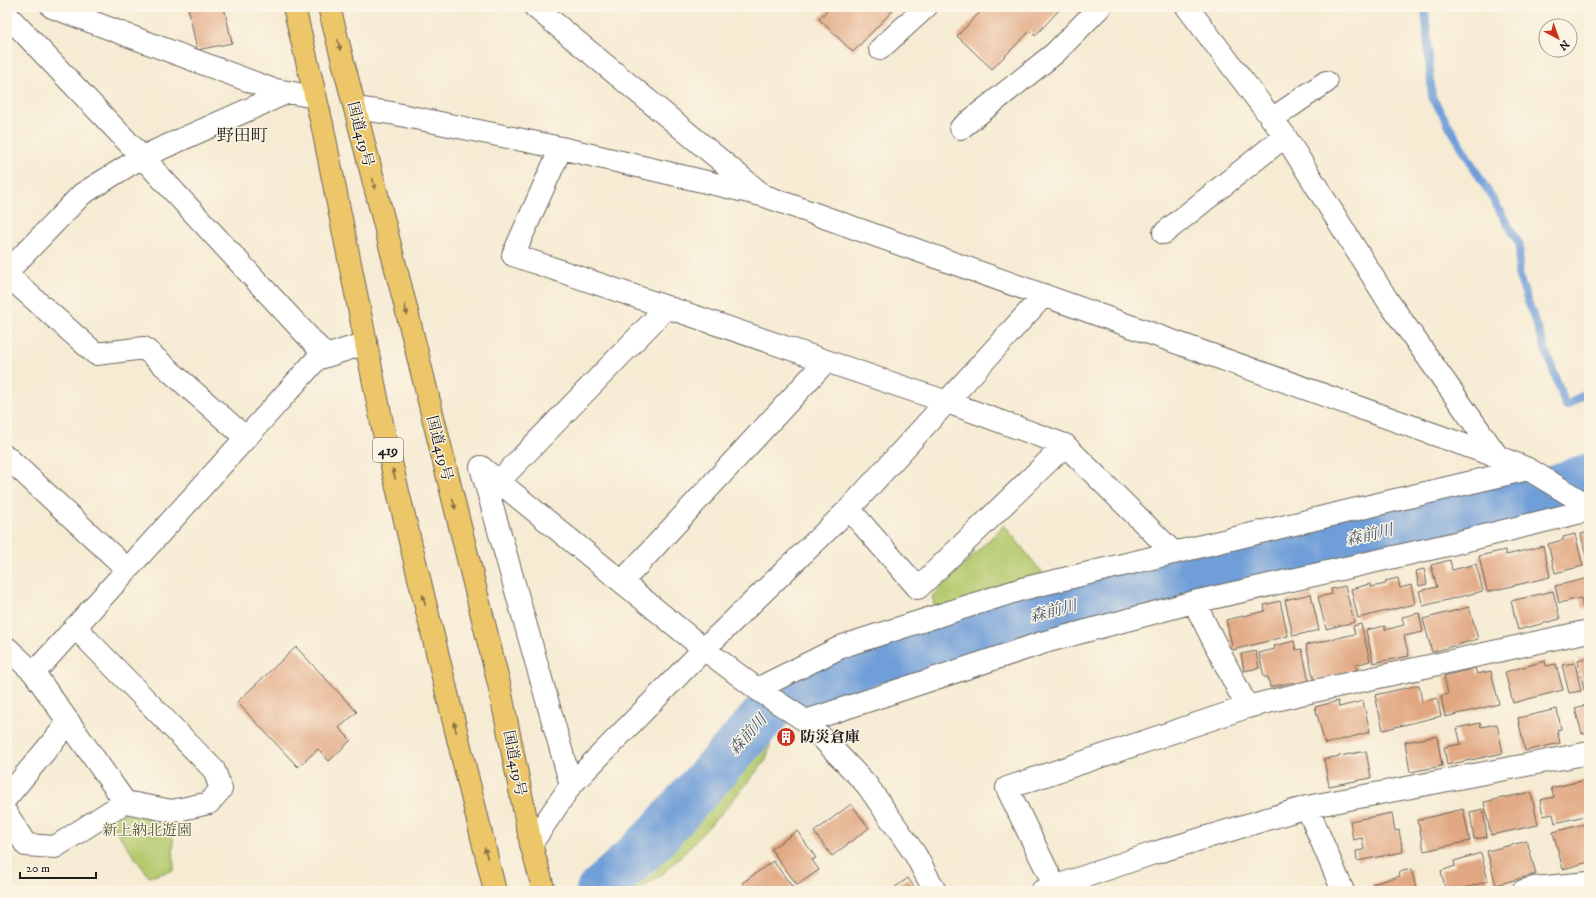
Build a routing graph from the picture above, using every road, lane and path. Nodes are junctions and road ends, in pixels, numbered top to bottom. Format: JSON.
{"nodes":[{"id":1,"x":52,"y":7,"type":"edge"},
{"id":2,"x":294,"y":7,"type":"edge"},
{"id":3,"x":329,"y":7,"type":"edge"},
{"id":4,"x":535,"y":7,"type":"edge"},
{"id":5,"x":926,"y":7,"type":"edge"},
{"id":6,"x":1100,"y":7,"type":"edge"},
{"id":7,"x":1188,"y":7,"type":"edge"},
{"id":8,"x":7,"y":15,"type":"edge"},
{"id":9,"x":880,"y":49,"type":"dead end"},
{"id":10,"x":1326,"y":82,"type":"dead end"},
{"id":11,"x":288,"y":92,"type":"junction"},
{"id":12,"x":315,"y":98,"type":"junction"},
{"id":13,"x":355,"y":108,"type":"junction"},
{"id":14,"x":1272,"y":119,"type":"junction"},
{"id":15,"x":961,"y":128,"type":"dead end"},
{"id":16,"x":1285,"y":136,"type":"junction"},
{"id":17,"x":561,"y":148,"type":"junction"},
{"id":18,"x":142,"y":157,"type":"junction"},
{"id":19,"x":762,"y":195,"type":"junction"},
{"id":20,"x":1164,"y":233,"type":"dead end"},
{"id":21,"x":7,"y":274,"type":"edge"},
{"id":22,"x":1044,"y":295,"type":"junction"},
{"id":23,"x":667,"y":307,"type":"junction"},
{"id":24,"x":366,"y":343,"type":"junction"},
{"id":25,"x":326,"y":356,"type":"junction"},
{"id":26,"x":826,"y":361,"type":"junction"},
{"id":27,"x":947,"y":402,"type":"junction"},
{"id":28,"x":246,"y":438,"type":"junction"},
{"id":29,"x":1065,"y":445,"type":"junction"},
{"id":30,"x":7,"y":457,"type":"edge"},
{"id":31,"x":1498,"y":457,"type":"junction"},
{"id":32,"x":1528,"y":469,"type":"junction"},
{"id":33,"x":499,"y":481,"type":"junction"},
{"id":34,"x":1589,"y":506,"type":"edge"},
{"id":35,"x":849,"y":509,"type":"junction"},
{"id":36,"x":1589,"y":510,"type":"edge"},
{"id":37,"x":1174,"y":553,"type":"junction"},
{"id":38,"x":127,"y":569,"type":"junction"},
{"id":39,"x":622,"y":582,"type":"junction"},
{"id":40,"x":1194,"y":602,"type":"junction"},
{"id":41,"x":75,"y":627,"type":"junction"},
{"id":42,"x":1589,"y":631,"type":"edge"},
{"id":43,"x":7,"y":648,"type":"edge"},
{"id":44,"x":704,"y":649,"type":"junction"},
{"id":45,"x":34,"y":673,"type":"junction"},
{"id":46,"x":757,"y":689,"type":"junction"},
{"id":47,"x":1247,"y":707,"type":"junction"},
{"id":48,"x":806,"y":721,"type":"junction"},
{"id":49,"x":69,"y":722,"type":"junction"},
{"id":50,"x":1589,"y":753,"type":"edge"},
{"id":51,"x":570,"y":785,"type":"junction"},
{"id":52,"x":7,"y":797,"type":"edge"},
{"id":53,"x":125,"y":802,"type":"junction"},
{"id":54,"x":1307,"y":807,"type":"junction"},
{"id":55,"x":7,"y":814,"type":"edge"},
{"id":56,"x":531,"y":844,"type":"junction"},
{"id":57,"x":1589,"y":882,"type":"edge"},
{"id":58,"x":543,"y":889,"type":"edge"},
{"id":59,"x":1048,"y":889,"type":"edge"},
{"id":60,"x":495,"y":891,"type":"edge"},
{"id":61,"x":935,"y":891,"type":"edge"},
{"id":62,"x":1343,"y":891,"type":"edge"},
{"id":63,"x":1523,"y":891,"type":"edge"}],
"edges":[{"from":1,"to":11,"type":"street"},
{"from":2,"to":12,"type":"highway","number":"419"},
{"from":3,"to":13,"type":"highway","name":"国道419号","one_way":true},
{"from":4,"to":19,"type":"street"},
{"from":5,"to":9,"type":"street"},
{"from":6,"to":15,"type":"street"},
{"from":7,"to":14,"type":"street"},
{"from":8,"to":18,"type":"street"},
{"from":10,"to":14,"type":"street"},
{"from":11,"to":12,"type":"street"},
{"from":11,"to":18,"type":"street"},
{"from":12,"to":24,"type":"highway","number":"419"},
{"from":13,"to":17,"type":"street"},
{"from":13,"to":56,"type":"highway","name":"国道419号","one_way":true},
{"from":14,"to":16,"type":"street"},
{"from":16,"to":20,"type":"street"},
{"from":16,"to":31,"type":"street"},
{"from":17,"to":19,"type":"street"},
{"from":17,"to":23,"type":"street"},
{"from":18,"to":21,"type":"street"},
{"from":18,"to":25,"type":"street"},
{"from":19,"to":22,"type":"street"},
{"from":21,"to":28,"type":"street"},
{"from":22,"to":27,"type":"street"},
{"from":22,"to":31,"type":"street"},
{"from":23,"to":26,"type":"street"},
{"from":23,"to":33,"type":"street"},
{"from":24,"to":25,"type":"street"},
{"from":60,"to":24,"type":"highway","number":"419","one_way":true},
{"from":25,"to":28,"type":"street"},
{"from":26,"to":27,"type":"street"},
{"from":26,"to":39,"type":"street"},
{"from":27,"to":29,"type":"street"},
{"from":27,"to":35,"type":"street"},
{"from":28,"to":38,"type":"street"},
{"from":29,"to":35,"type":"street"},
{"from":29,"to":37,"type":"street"},
{"from":30,"to":38,"type":"street"},
{"from":31,"to":32,"type":"street"},
{"from":32,"to":34,"type":"street"},
{"from":32,"to":37,"type":"street"},
{"from":33,"to":39,"type":"street"},
{"from":33,"to":51,"type":"street"},
{"from":35,"to":44,"type":"street"},
{"from":36,"to":40,"type":"street"},
{"from":37,"to":46,"type":"street"},
{"from":38,"to":41,"type":"street"},
{"from":39,"to":44,"type":"street"},
{"from":40,"to":47,"type":"street"},
{"from":40,"to":48,"type":"street"},
{"from":41,"to":45,"type":"street"},
{"from":41,"to":53,"type":"street"},
{"from":42,"to":47,"type":"street"},
{"from":43,"to":45,"type":"street"},
{"from":44,"to":46,"type":"street"},
{"from":44,"to":51,"type":"street"},
{"from":45,"to":49,"type":"street"},
{"from":46,"to":48,"type":"street"},
{"from":47,"to":59,"type":"street"},
{"from":48,"to":61,"type":"street"},
{"from":49,"to":52,"type":"street"},
{"from":49,"to":53,"type":"street"},
{"from":50,"to":54,"type":"street"},
{"from":51,"to":56,"type":"street"},
{"from":53,"to":55,"type":"street"},
{"from":54,"to":59,"type":"street"},
{"from":54,"to":62,"type":"street"},
{"from":56,"to":58,"type":"highway","name":"国道419号"},
{"from":57,"to":63,"type":"street"}]}
